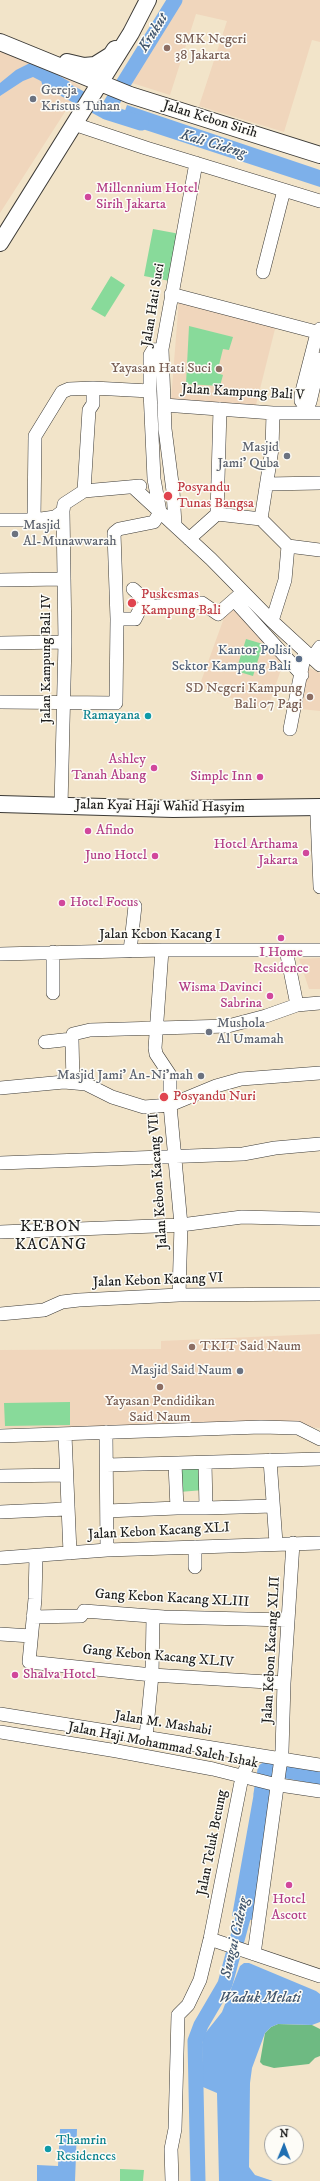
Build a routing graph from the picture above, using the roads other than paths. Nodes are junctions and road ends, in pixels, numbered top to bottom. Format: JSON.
{"nodes":[{"id":1,"x":148,"y":0,"type":"edge"},
{"id":2,"x":131,"y":33,"type":"junction"},
{"id":3,"x":0,"y":42,"type":"edge"},
{"id":4,"x":48,"y":60,"type":"junction"},
{"id":5,"x":102,"y":97,"type":"junction"},
{"id":6,"x":74,"y":126,"type":"junction"},
{"id":7,"x":320,"y":155,"type":"edge"},
{"id":8,"x":320,"y":163,"type":"edge"},
{"id":9,"x":196,"y":164,"type":"junction"},
{"id":10,"x":284,"y":190,"type":"junction"},
{"id":11,"x":320,"y":200,"type":"edge"},
{"id":12,"x":0,"y":242,"type":"edge"},
{"id":13,"x":262,"y":272,"type":"dead end"},
{"id":14,"x":170,"y":294,"type":"junction"},
{"id":15,"x":319,"y":332,"type":"edge"},
{"id":16,"x":162,"y":348,"type":"junction"},
{"id":17,"x":320,"y":359,"type":"edge"},
{"id":18,"x":93,"y":388,"type":"junction"},
{"id":19,"x":150,"y":391,"type":"junction"},
{"id":20,"x":164,"y":405,"type":"junction"},
{"id":21,"x":220,"y":409,"type":"junction"},
{"id":22,"x":273,"y":413,"type":"junction"},
{"id":23,"x":320,"y":413,"type":"edge"},
{"id":24,"x":320,"y":483,"type":"edge"},
{"id":25,"x":155,"y":484,"type":"junction"},
{"id":26,"x":267,"y":484,"type":"junction"},
{"id":27,"x":133,"y":487,"type":"junction"},
{"id":28,"x":84,"y":491,"type":"junction"},
{"id":29,"x":63,"y":511,"type":"junction"},
{"id":30,"x":160,"y":512,"type":"junction"},
{"id":31,"x":217,"y":514,"type":"junction"},
{"id":32,"x":260,"y":519,"type":"junction"},
{"id":33,"x":0,"y":520,"type":"edge"},
{"id":34,"x":34,"y":520,"type":"junction"},
{"id":35,"x":175,"y":525,"type":"junction"},
{"id":36,"x":190,"y":538,"type":"junction"},
{"id":37,"x":288,"y":546,"type":"junction"},
{"id":38,"x":320,"y":550,"type":"edge"},
{"id":39,"x":62,"y":579,"type":"junction"},
{"id":40,"x":0,"y":580,"type":"edge"},
{"id":41,"x":133,"y":589,"type":"dead end"},
{"id":42,"x":239,"y":596,"type":"junction"},
{"id":43,"x":147,"y":603,"type":"junction"},
{"id":44,"x":117,"y":619,"type":"junction"},
{"id":45,"x":272,"y":621,"type":"junction"},
{"id":46,"x":65,"y":642,"type":"junction"},
{"id":47,"x":0,"y":643,"type":"edge"},
{"id":48,"x":320,"y":647,"type":"edge"},
{"id":49,"x":313,"y":658,"type":"edge"},
{"id":50,"x":302,"y":675,"type":"junction"},
{"id":51,"x":0,"y":702,"type":"edge"},
{"id":52,"x":64,"y":703,"type":"junction"},
{"id":53,"x":290,"y":729,"type":"dead end"},
{"id":54,"x":0,"y":804,"type":"edge"},
{"id":55,"x":61,"y":806,"type":"junction"},
{"id":56,"x":319,"y":813,"type":"edge"},
{"id":57,"x":0,"y":814,"type":"edge"},
{"id":58,"x":320,"y":867,"type":"edge"},
{"id":59,"x":320,"y":887,"type":"edge"},
{"id":60,"x":135,"y":906,"type":"dead end"},
{"id":61,"x":162,"y":950,"type":"junction"},
{"id":62,"x":286,"y":950,"type":"junction"},
{"id":63,"x":320,"y":950,"type":"edge"},
{"id":64,"x":130,"y":951,"type":"junction"},
{"id":65,"x":53,"y":952,"type":"junction"},
{"id":66,"x":0,"y":954,"type":"edge"},
{"id":67,"x":53,"y":992,"type":"dead end"},
{"id":68,"x":320,"y":1003,"type":"edge"},
{"id":69,"x":297,"y":1005,"type":"junction"},
{"id":70,"x":157,"y":1027,"type":"junction"},
{"id":71,"x":72,"y":1039,"type":"junction"},
{"id":72,"x":45,"y":1042,"type":"dead end"},
{"id":73,"x":320,"y":1073,"type":"edge"},
{"id":74,"x":73,"y":1083,"type":"junction"},
{"id":75,"x":0,"y":1088,"type":"edge"},
{"id":76,"x":170,"y":1105,"type":"junction"},
{"id":77,"x":320,"y":1144,"type":"edge"},
{"id":78,"x":175,"y":1156,"type":"junction"},
{"id":79,"x":0,"y":1163,"type":"edge"},
{"id":80,"x":320,"y":1219,"type":"edge"},
{"id":81,"x":180,"y":1225,"type":"junction"},
{"id":82,"x":0,"y":1232,"type":"edge"},
{"id":83,"x":320,"y":1294,"type":"edge"},
{"id":84,"x":179,"y":1295,"type":"junction"},
{"id":85,"x":0,"y":1314,"type":"edge"},
{"id":86,"x":106,"y":1432,"type":"junction"},
{"id":87,"x":65,"y":1435,"type":"junction"},
{"id":88,"x":0,"y":1436,"type":"edge"},
{"id":89,"x":320,"y":1439,"type":"edge"},
{"id":90,"x":320,"y":1459,"type":"edge"},
{"id":91,"x":270,"y":1460,"type":"junction"},
{"id":92,"x":205,"y":1463,"type":"junction"},
{"id":93,"x":175,"y":1464,"type":"junction"},
{"id":94,"x":107,"y":1465,"type":"junction"},
{"id":95,"x":66,"y":1475,"type":"junction"},
{"id":96,"x":0,"y":1476,"type":"edge"},
{"id":97,"x":273,"y":1506,"type":"junction"},
{"id":98,"x":176,"y":1508,"type":"junction"},
{"id":99,"x":206,"y":1508,"type":"junction"},
{"id":100,"x":67,"y":1510,"type":"junction"},
{"id":101,"x":107,"y":1511,"type":"junction"},
{"id":102,"x":0,"y":1512,"type":"edge"},
{"id":103,"x":320,"y":1542,"type":"edge"},
{"id":104,"x":276,"y":1543,"type":"junction"},
{"id":105,"x":293,"y":1543,"type":"junction"},
{"id":106,"x":194,"y":1547,"type":"junction"},
{"id":107,"x":107,"y":1550,"type":"junction"},
{"id":108,"x":70,"y":1553,"type":"junction"},
{"id":109,"x":36,"y":1557,"type":"junction"},
{"id":110,"x":0,"y":1558,"type":"edge"},
{"id":111,"x":195,"y":1568,"type":"dead end"},
{"id":112,"x":33,"y":1617,"type":"junction"},
{"id":113,"x":153,"y":1617,"type":"junction"},
{"id":114,"x":288,"y":1620,"type":"junction"},
{"id":115,"x":0,"y":1634,"type":"edge"},
{"id":116,"x":31,"y":1636,"type":"junction"},
{"id":117,"x":152,"y":1675,"type":"junction"},
{"id":118,"x":284,"y":1683,"type":"junction"},
{"id":119,"x":0,"y":1714,"type":"edge"},
{"id":120,"x":0,"y":1732,"type":"edge"},
{"id":121,"x":146,"y":1737,"type":"junction"},
{"id":122,"x":246,"y":1754,"type":"junction"},
{"id":123,"x":281,"y":1760,"type":"junction"},
{"id":124,"x":320,"y":1764,"type":"edge"},
{"id":125,"x":245,"y":1778,"type":"junction"},
{"id":126,"x":276,"y":1784,"type":"junction"},
{"id":127,"x":320,"y":1791,"type":"edge"},
{"id":128,"x":215,"y":1941,"type":"junction"},
{"id":129,"x":249,"y":1952,"type":"junction"},
{"id":130,"x":320,"y":1976,"type":"edge"},
{"id":131,"x":175,"y":2129,"type":"junction"},
{"id":132,"x":172,"y":2181,"type":"edge"},
{"id":133,"x":180,"y":2181,"type":"edge"}],
"edges":[{"from":1,"to":2,"type":"main road"},
{"from":2,"to":4,"type":"main road"},
{"from":2,"to":5,"type":"main road"},
{"from":3,"to":4,"type":"main road"},
{"from":4,"to":5,"type":"main road"},
{"from":5,"to":6,"type":"main road"},
{"from":5,"to":7,"type":"main road","name":"Jalan Kebon Sirih"},
{"from":5,"to":8,"type":"main road","name":"Jalan Kebon Sirih"},
{"from":6,"to":9,"type":"street"},
{"from":6,"to":12,"type":"main road"},
{"from":9,"to":10,"type":"street"},
{"from":9,"to":14,"type":"street","name":"Jalan Hati Suci"},
{"from":10,"to":11,"type":"street"},
{"from":10,"to":13,"type":"street"},
{"from":14,"to":15,"type":"street"},
{"from":14,"to":16,"type":"street","name":"Jalan Hati Suci"},
{"from":15,"to":17,"type":"street"},
{"from":16,"to":19,"type":"street"},
{"from":16,"to":20,"type":"street","name":"Jalan Hati Suci"},
{"from":18,"to":19,"type":"street"},
{"from":18,"to":28,"type":"street"},
{"from":18,"to":34,"type":"street"},
{"from":19,"to":25,"type":"street"},
{"from":20,"to":21,"type":"street","name":"Jalan Kampung Bali V"},
{"from":20,"to":35,"type":"street","name":"Jalan Hati Suci"},
{"from":21,"to":22,"type":"street","name":"Jalan Kampung Bali V"},
{"from":21,"to":31,"type":"street"},
{"from":22,"to":23,"type":"street","name":"Jalan Kampung Bali V"},
{"from":22,"to":26,"type":"street"},
{"from":24,"to":26,"type":"street"},
{"from":25,"to":27,"type":"street"},
{"from":25,"to":30,"type":"street"},
{"from":26,"to":32,"type":"street"},
{"from":27,"to":28,"type":"street"},
{"from":27,"to":30,"type":"street"},
{"from":28,"to":29,"type":"street"},
{"from":29,"to":34,"type":"street"},
{"from":29,"to":39,"type":"street","name":"Jalan Kampung Bali IV"},
{"from":30,"to":35,"type":"street"},
{"from":30,"to":44,"type":"street"},
{"from":31,"to":32,"type":"street"},
{"from":31,"to":36,"type":"street"},
{"from":32,"to":37,"type":"street"},
{"from":33,"to":34,"type":"street"},
{"from":35,"to":36,"type":"street"},
{"from":36,"to":42,"type":"street"},
{"from":37,"to":38,"type":"street"},
{"from":37,"to":45,"type":"street"},
{"from":39,"to":40,"type":"street"},
{"from":39,"to":46,"type":"street","name":"Jalan Kampung Bali IV"},
{"from":41,"to":43,"type":"street"},
{"from":42,"to":43,"type":"street"},
{"from":42,"to":45,"type":"street"},
{"from":42,"to":50,"type":"street"},
{"from":43,"to":44,"type":"street"},
{"from":44,"to":52,"type":"street"},
{"from":45,"to":49,"type":"street"},
{"from":46,"to":47,"type":"street"},
{"from":46,"to":52,"type":"street","name":"Jalan Kampung Bali IV"},
{"from":48,"to":49,"type":"street"},
{"from":49,"to":50,"type":"street"},
{"from":50,"to":53,"type":"street"},
{"from":51,"to":52,"type":"street"},
{"from":52,"to":55,"type":"street","name":"Jalan Kampung Bali IV"},
{"from":54,"to":55,"type":"main road","name":"Jalan Kyai Haji Wahid Hasyim"},
{"from":55,"to":56,"type":"main road","name":"Jalan Kyai Haji Wahid Hasyim"},
{"from":56,"to":57,"type":"main road","name":"Jalan Kyai Haji Wahid Hasyim"},
{"from":56,"to":58,"type":"street"},
{"from":58,"to":59,"type":"street"},
{"from":60,"to":64,"type":"street"},
{"from":61,"to":62,"type":"street","name":"Jalan Kebon Kacang I"},
{"from":61,"to":64,"type":"street","name":"Jalan Kebon Kacang I"},
{"from":61,"to":70,"type":"street","name":"Jalan Kebon Kacang VII"},
{"from":62,"to":63,"type":"street","name":"Jalan Kebon Kacang I"},
{"from":62,"to":69,"type":"street"},
{"from":64,"to":65,"type":"street","name":"Jalan Kebon Kacang I"},
{"from":65,"to":66,"type":"street","name":"Jalan Kebon Kacang I"},
{"from":65,"to":67,"type":"street"},
{"from":68,"to":69,"type":"street"},
{"from":69,"to":70,"type":"street"},
{"from":70,"to":71,"type":"street"},
{"from":70,"to":76,"type":"street","name":"Jalan Kebon Kacang VII"},
{"from":71,"to":72,"type":"street"},
{"from":71,"to":74,"type":"street"},
{"from":73,"to":76,"type":"street"},
{"from":74,"to":75,"type":"street"},
{"from":74,"to":76,"type":"street"},
{"from":76,"to":78,"type":"street","name":"Jalan Kebon Kacang VII"},
{"from":77,"to":78,"type":"street"},
{"from":78,"to":79,"type":"street"},
{"from":78,"to":81,"type":"street","name":"Jalan Kebon Kacang VII"},
{"from":80,"to":81,"type":"street"},
{"from":81,"to":82,"type":"street"},
{"from":81,"to":84,"type":"street","name":"Jalan Kebon Kacang VII"},
{"from":83,"to":84,"type":"street","name":"Jalan Kebon Kacang VI"},
{"from":84,"to":85,"type":"street","name":"Jalan Kebon Kacang VI"},
{"from":86,"to":87,"type":"street"},
{"from":86,"to":89,"type":"street"},
{"from":86,"to":94,"type":"street"},
{"from":87,"to":88,"type":"street"},
{"from":87,"to":95,"type":"street"},
{"from":90,"to":91,"type":"street"},
{"from":91,"to":92,"type":"street"},
{"from":91,"to":97,"type":"street"},
{"from":92,"to":93,"type":"street"},
{"from":92,"to":99,"type":"street"},
{"from":93,"to":94,"type":"street"},
{"from":93,"to":98,"type":"street"},
{"from":94,"to":101,"type":"street"},
{"from":95,"to":96,"type":"street"},
{"from":95,"to":100,"type":"street"},
{"from":97,"to":99,"type":"street"},
{"from":97,"to":104,"type":"street"},
{"from":98,"to":99,"type":"street"},
{"from":98,"to":101,"type":"street"},
{"from":100,"to":102,"type":"street"},
{"from":100,"to":108,"type":"street"},
{"from":101,"to":107,"type":"street"},
{"from":103,"to":105,"type":"street","name":"Jalan Kebon Kacang XLI"},
{"from":104,"to":105,"type":"street","name":"Jalan Kebon Kacang XLI"},
{"from":104,"to":106,"type":"street","name":"Jalan Kebon Kacang XLI"},
{"from":105,"to":114,"type":"street","name":"Jalan Kebon Kacang XLII"},
{"from":106,"to":107,"type":"street","name":"Jalan Kebon Kacang XLI"},
{"from":106,"to":111,"type":"street"},
{"from":107,"to":108,"type":"street","name":"Jalan Kebon Kacang XLI"},
{"from":108,"to":109,"type":"street","name":"Jalan Kebon Kacang XLI"},
{"from":109,"to":110,"type":"street","name":"Jalan Kebon Kacang XLI"},
{"from":109,"to":112,"type":"street"},
{"from":112,"to":113,"type":"street","name":"Gang Kebon Kacang XLIII"},
{"from":112,"to":116,"type":"street"},
{"from":113,"to":114,"type":"street","name":"Gang Kebon Kacang XLIII"},
{"from":113,"to":117,"type":"street"},
{"from":114,"to":118,"type":"street","name":"Jalan Kebon Kacang XLII"},
{"from":115,"to":116,"type":"street"},
{"from":116,"to":117,"type":"street","name":"Gang Kebon Kacang XLIV"},
{"from":117,"to":118,"type":"street","name":"Gang Kebon Kacang XLIV"},
{"from":117,"to":121,"type":"street"},
{"from":118,"to":123,"type":"street","name":"Jalan Kebon Kacang XLII"},
{"from":119,"to":121,"type":"street","name":"Jalan M. Mashabi"},
{"from":120,"to":125,"type":"street","name":"Jalan Haji Mohammad Saleh Ishak"},
{"from":121,"to":122,"type":"street","name":"Jalan M. Mashabi"},
{"from":122,"to":123,"type":"street","name":"Jalan M. Mashabi"},
{"from":122,"to":125,"type":"street","name":"Jalan Teluk Betung"},
{"from":123,"to":124,"type":"street","name":"Jalan M. Mashabi"},
{"from":123,"to":126,"type":"street"},
{"from":125,"to":126,"type":"street","name":"Jalan Haji Mohammad Saleh Ishak"},
{"from":125,"to":128,"type":"street","name":"Jalan Teluk Betung"},
{"from":126,"to":127,"type":"street","name":"Jalan Haji Mohammad Saleh Ishak"},
{"from":126,"to":129,"type":"street"},
{"from":128,"to":129,"type":"street"},
{"from":128,"to":131,"type":"street","name":"Jalan Teluk Betung"},
{"from":129,"to":130,"type":"street"},
{"from":131,"to":132,"type":"street"},
{"from":131,"to":133,"type":"street"}]}
